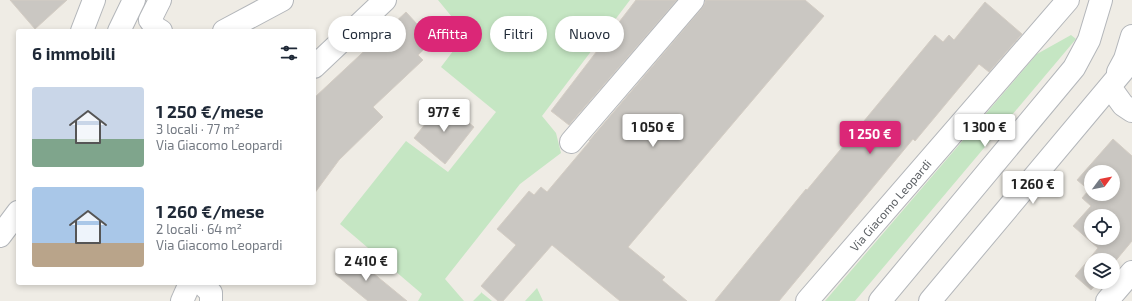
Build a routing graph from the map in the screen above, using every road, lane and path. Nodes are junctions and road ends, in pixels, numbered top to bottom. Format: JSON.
{"nodes":[{"id":1,"x":94,"y":0,"type":"edge"},
{"id":2,"x":134,"y":0,"type":"edge"},
{"id":3,"x":160,"y":0,"type":"edge"},
{"id":4,"x":282,"y":0,"type":"edge"},
{"id":5,"x":385,"y":0,"type":"edge"},
{"id":6,"x":693,"y":0,"type":"edge"},
{"id":7,"x":1068,"y":0,"type":"edge"},
{"id":8,"x":1101,"y":0,"type":"edge"},
{"id":9,"x":83,"y":29,"type":"edge"},
{"id":10,"x":120,"y":29,"type":"edge"},
{"id":11,"x":158,"y":29,"type":"edge"},
{"id":12,"x":228,"y":29,"type":"edge"},
{"id":13,"x":1132,"y":36,"type":"edge"},
{"id":14,"x":1132,"y":60,"type":"edge"},
{"id":15,"x":316,"y":65,"type":"edge"},
{"id":16,"x":1110,"y":87,"type":"junction"},
{"id":17,"x":1132,"y":112,"type":"edge"},
{"id":18,"x":571,"y":142,"type":"dead end"},
{"id":19,"x":16,"y":215,"type":"edge"},
{"id":20,"x":0,"y":236,"type":"edge"},
{"id":21,"x":1132,"y":272,"type":"edge"},
{"id":22,"x":189,"y":285,"type":"edge"},
{"id":23,"x":203,"y":285,"type":"edge"},
{"id":24,"x":1114,"y":297,"type":"edge"},
{"id":25,"x":182,"y":301,"type":"edge"},
{"id":26,"x":211,"y":301,"type":"edge"},
{"id":27,"x":807,"y":301,"type":"edge"},
{"id":28,"x":880,"y":301,"type":"edge"},
{"id":29,"x":930,"y":301,"type":"edge"}],
"edges":[{"from":1,"to":9,"type":"street"},
{"from":2,"to":10,"type":"street"},
{"from":3,"to":11,"type":"street"},
{"from":4,"to":12,"type":"street"},
{"from":5,"to":15,"type":"street"},
{"from":6,"to":18,"type":"street"},
{"from":7,"to":27,"type":"street","name":"Via Giacomo Leopardi"},
{"from":8,"to":28,"type":"street"},
{"from":13,"to":16,"type":"street"},
{"from":14,"to":16,"type":"street"},
{"from":16,"to":17,"type":"street"},
{"from":16,"to":29,"type":"street"},
{"from":19,"to":20,"type":"street"},
{"from":21,"to":24,"type":"street"},
{"from":22,"to":25,"type":"street"},
{"from":23,"to":26,"type":"street"}]}
